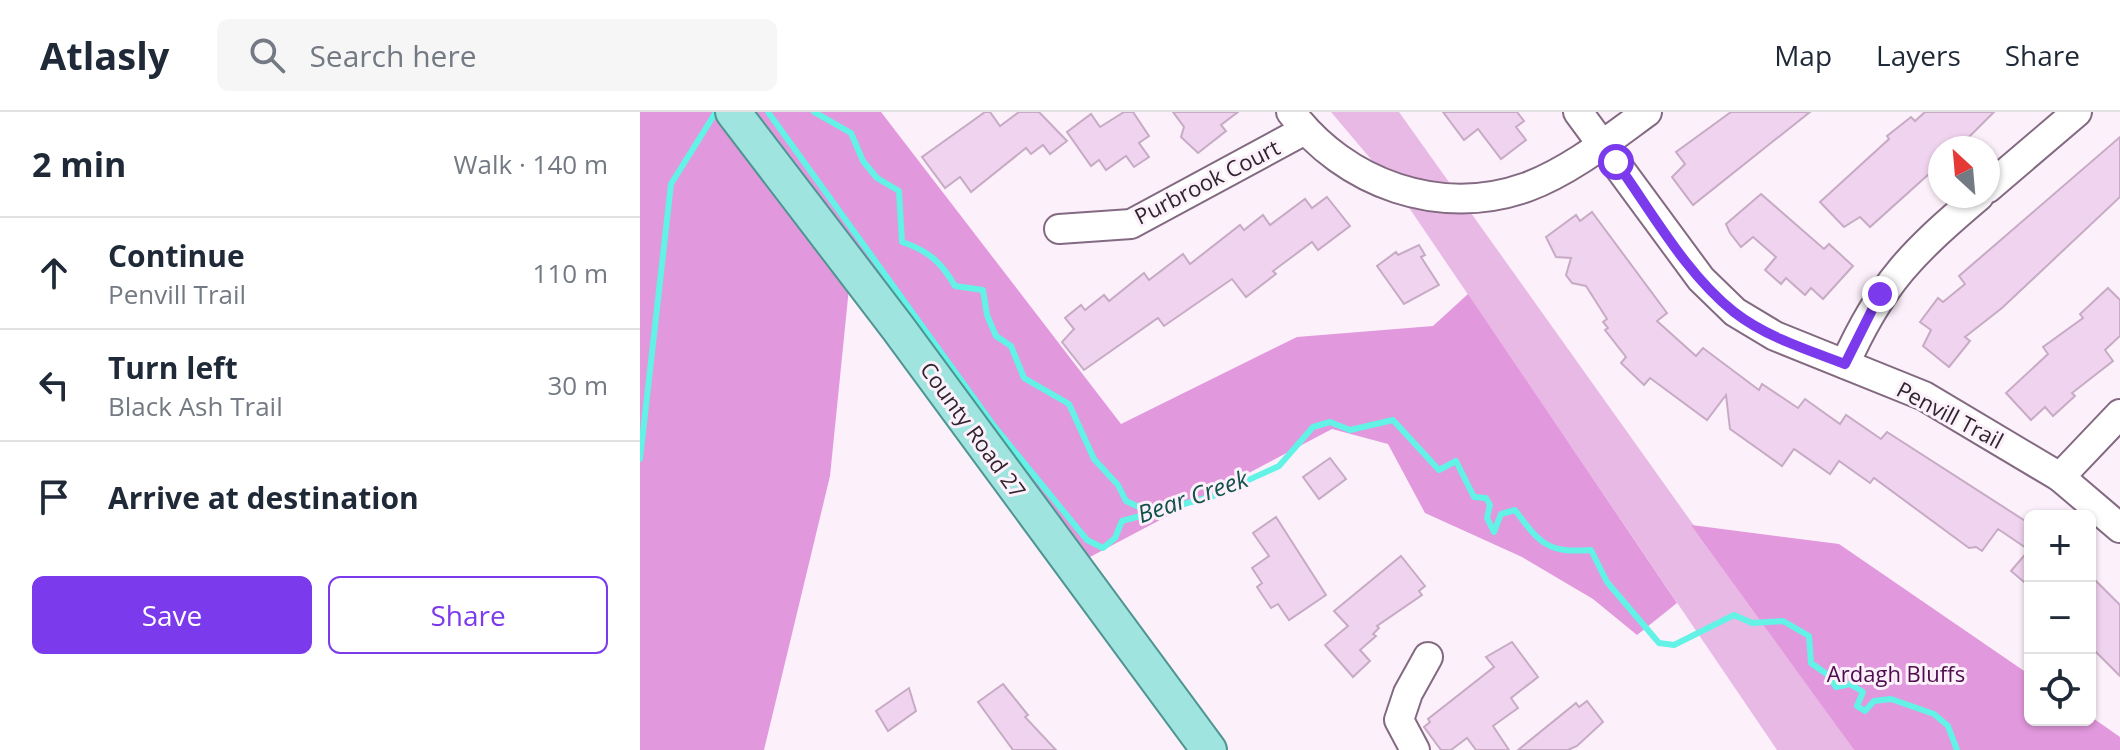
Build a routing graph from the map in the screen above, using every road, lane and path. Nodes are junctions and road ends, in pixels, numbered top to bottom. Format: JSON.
{"nodes":[{"id":1,"x":733,"y":112,"type":"edge"},
{"id":2,"x":1578,"y":112,"type":"edge"},
{"id":3,"x":1647,"y":112,"type":"edge"},
{"id":4,"x":2077,"y":112,"type":"edge"},
{"id":5,"x":1298,"y":121,"type":"edge"},
{"id":6,"x":1603,"y":144,"type":"junction"},
{"id":7,"x":2000,"y":178,"type":"edge"},
{"id":8,"x":1966,"y":208,"type":"edge"},
{"id":9,"x":1059,"y":229,"type":"dead end"},
{"id":10,"x":1845,"y":364,"type":"junction"},
{"id":11,"x":2120,"y":414,"type":"edge"},
{"id":12,"x":2060,"y":477,"type":"junction"},
{"id":13,"x":2120,"y":528,"type":"edge"},
{"id":14,"x":1428,"y":657,"type":"dead end"},
{"id":15,"x":1209,"y":750,"type":"edge"},
{"id":16,"x":1415,"y":750,"type":"edge"}],
"edges":[{"from":1,"to":15,"type":"main road","name":"County Road 27"},
{"from":2,"to":6,"type":"street","name":"Penvill Trail"},
{"from":3,"to":6,"type":"street"},
{"from":4,"to":7,"type":"street"},
{"from":5,"to":6,"type":"street"},
{"from":5,"to":9,"type":"street","name":"Purbrook Court"},
{"from":6,"to":10,"type":"street","name":"Penvill Trail"},
{"from":8,"to":10,"type":"street"},
{"from":10,"to":12,"type":"street","name":"Penvill Trail"},
{"from":11,"to":12,"type":"street"},
{"from":12,"to":13,"type":"street","name":"Penvill Trail"},
{"from":14,"to":16,"type":"street"}]}
